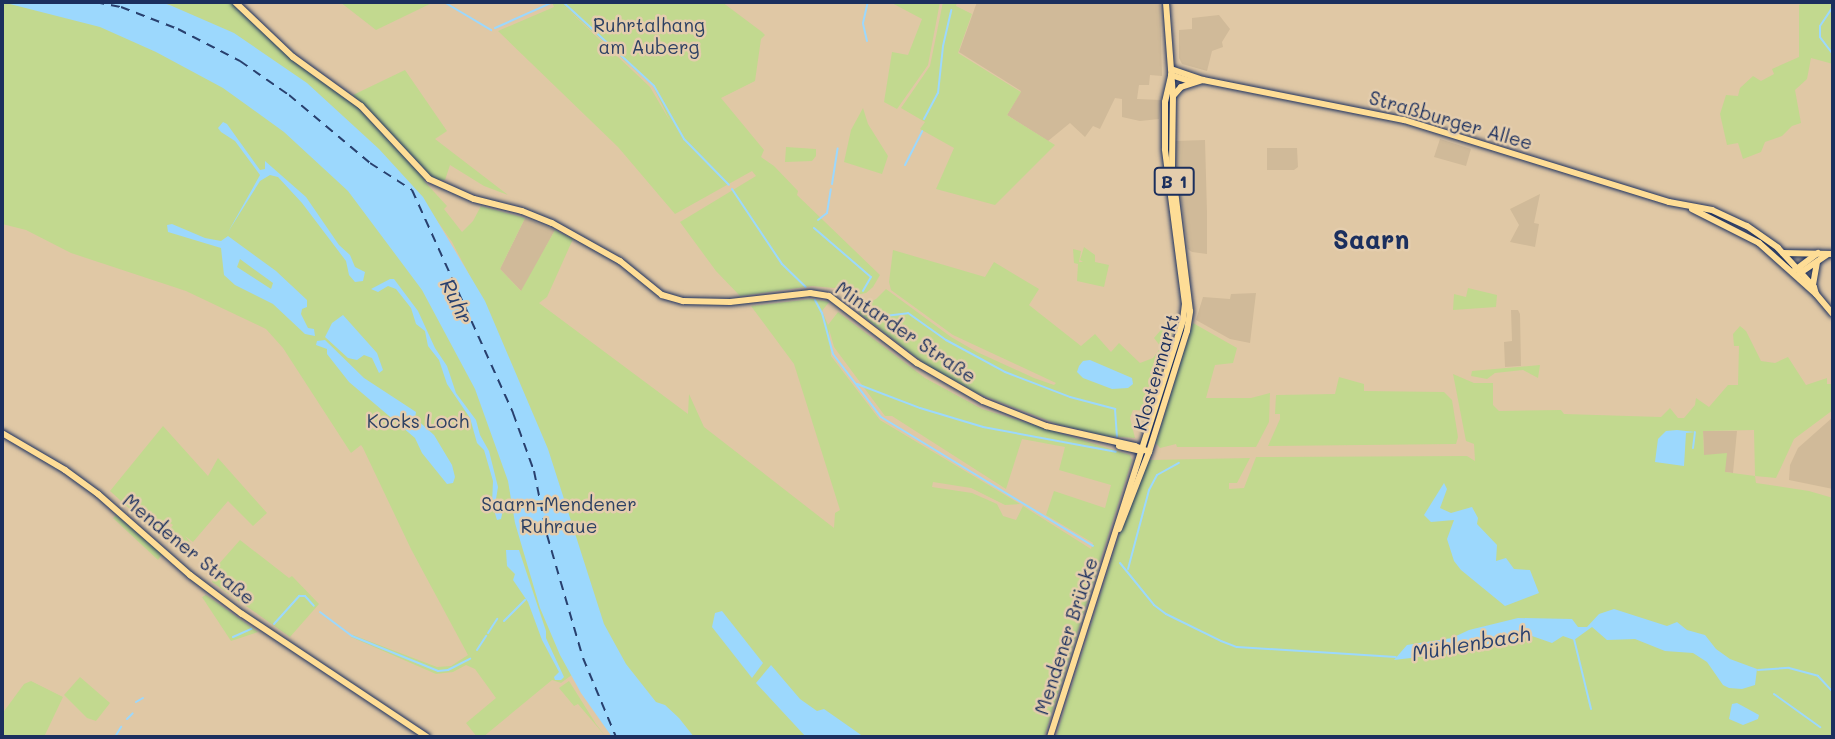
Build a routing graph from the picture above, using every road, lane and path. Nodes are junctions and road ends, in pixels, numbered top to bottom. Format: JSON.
{"nodes":[{"id":1,"x":235,"y":2,"type":"edge"},
{"id":2,"x":1167,"y":2,"type":"edge"},
{"id":3,"x":1171,"y":72,"type":"junction"},
{"id":4,"x":1203,"y":80,"type":"junction"},
{"id":5,"x":1195,"y":82,"type":"junction"},
{"id":6,"x":1173,"y":96,"type":"junction"},
{"id":7,"x":1687,"y":207,"type":"junction"},
{"id":8,"x":1783,"y":253,"type":"junction"},
{"id":9,"x":1830,"y":254,"type":"edge"},
{"id":10,"x":1817,"y":257,"type":"junction"},
{"id":11,"x":1182,"y":259,"type":"junction"},
{"id":12,"x":1797,"y":272,"type":"junction"},
{"id":13,"x":1815,"y":291,"type":"junction"},
{"id":14,"x":1833,"y":314,"type":"edge"},
{"id":15,"x":2,"y":433,"type":"edge"},
{"id":16,"x":1145,"y":452,"type":"junction"},
{"id":17,"x":427,"y":737,"type":"edge"},
{"id":18,"x":1050,"y":737,"type":"edge"}],
"edges":[{"from":1,"to":16,"type":"main road","name":"Mintarder Straße"},
{"from":2,"to":3,"type":"main road","number":"B 1"},
{"from":3,"to":4,"type":"main road","name":"Straßburger Allee"},
{"from":3,"to":5,"type":"main road"},
{"from":3,"to":6,"type":"main road","number":"B 1"},
{"from":3,"to":11,"type":"main road","number":"B 1"},
{"from":4,"to":5,"type":"main road","name":"Straßburger Allee"},
{"from":4,"to":7,"type":"main road","name":"Straßburger Allee"},
{"from":5,"to":6,"type":"main road"},
{"from":6,"to":11,"type":"main road","number":"B 1"},
{"from":7,"to":8,"type":"main road","name":"Straßburger Allee"},
{"from":7,"to":12,"type":"main road","name":"Straßburger Allee"},
{"from":8,"to":10,"type":"main road"},
{"from":8,"to":12,"type":"main road","name":"Straßburger Allee"},
{"from":9,"to":10,"type":"main road"},
{"from":10,"to":12,"type":"main road"},
{"from":10,"to":13,"type":"main road"},
{"from":11,"to":16,"type":"main road","name":"Klostermarkt","number":"B 1"},
{"from":12,"to":13,"type":"main road"},
{"from":13,"to":14,"type":"main road"},
{"from":15,"to":17,"type":"main road","name":"Mendener Straße"},
{"from":16,"to":18,"type":"main road","name":"Mendener Brücke","number":"B 1"}]}
